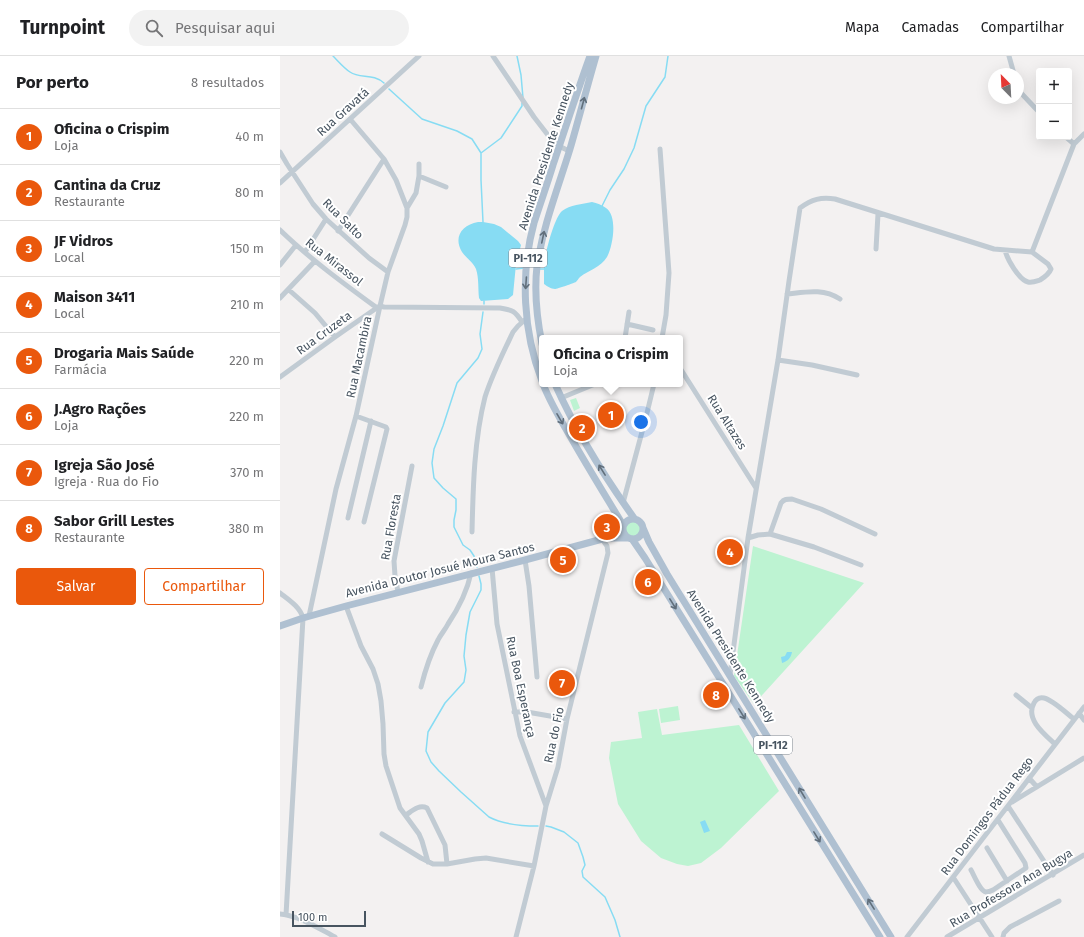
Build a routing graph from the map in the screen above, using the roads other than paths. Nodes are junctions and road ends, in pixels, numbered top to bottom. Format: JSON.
{"nodes":[{"id":1,"x":419,"y":56,"type":"edge"},
{"id":2,"x":493,"y":56,"type":"edge"},
{"id":3,"x":590,"y":56,"type":"edge"},
{"id":4,"x":596,"y":56,"type":"edge"},
{"id":5,"x":1009,"y":56,"type":"edge"},
{"id":6,"x":1012,"y":68,"type":"edge"},
{"id":7,"x":1024,"y":96,"type":"edge"},
{"id":8,"x":1036,"y":109,"type":"edge"},
{"id":9,"x":350,"y":119,"type":"junction"},
{"id":10,"x":1084,"y":134,"type":"edge"},
{"id":11,"x":1069,"y":140,"type":"edge"},
{"id":12,"x":1074,"y":144,"type":"junction"},
{"id":13,"x":559,"y":146,"type":"junction"},
{"id":14,"x":660,"y":149,"type":"dead end"},
{"id":15,"x":569,"y":151,"type":"junction"},
{"id":16,"x":280,"y":152,"type":"edge"},
{"id":17,"x":384,"y":159,"type":"junction"},
{"id":18,"x":419,"y":164,"type":"dead end"},
{"id":19,"x":292,"y":172,"type":"junction"},
{"id":20,"x":419,"y":176,"type":"junction"},
{"id":21,"x":280,"y":183,"type":"edge"},
{"id":22,"x":446,"y":187,"type":"dead end"},
{"id":23,"x":407,"y":208,"type":"junction"},
{"id":24,"x":878,"y":214,"type":"junction"},
{"id":25,"x":326,"y":220,"type":"junction"},
{"id":26,"x":280,"y":230,"type":"edge"},
{"id":27,"x":338,"y":230,"type":"junction"},
{"id":28,"x":296,"y":246,"type":"junction"},
{"id":29,"x":876,"y":249,"type":"dead end"},
{"id":30,"x":1005,"y":250,"type":"junction"},
{"id":31,"x":305,"y":252,"type":"junction"},
{"id":32,"x":1032,"y":252,"type":"junction"},
{"id":33,"x":315,"y":260,"type":"junction"},
{"id":34,"x":280,"y":265,"type":"edge"},
{"id":35,"x":388,"y":272,"type":"junction"},
{"id":36,"x":289,"y":290,"type":"junction"},
{"id":37,"x":787,"y":294,"type":"junction"},
{"id":38,"x":280,"y":298,"type":"edge"},
{"id":39,"x":840,"y":299,"type":"dead end"},
{"id":40,"x":378,"y":307,"type":"junction"},
{"id":41,"x":629,"y":312,"type":"dead end"},
{"id":42,"x":525,"y":320,"type":"junction"},
{"id":43,"x":627,"y":324,"type":"junction"},
{"id":44,"x":653,"y":330,"type":"dead end"},
{"id":45,"x":540,"y":335,"type":"edge"},
{"id":46,"x":625,"y":335,"type":"edge"},
{"id":47,"x":663,"y":335,"type":"edge"},
{"id":48,"x":335,"y":336,"type":"junction"},
{"id":49,"x":778,"y":360,"type":"junction"},
{"id":50,"x":539,"y":373,"type":"edge"},
{"id":51,"x":683,"y":373,"type":"edge"},
{"id":52,"x":857,"y":374,"type":"dead end"},
{"id":53,"x":280,"y":378,"type":"edge"},
{"id":54,"x":544,"y":387,"type":"edge"},
{"id":55,"x":556,"y":387,"type":"edge"},
{"id":56,"x":588,"y":387,"type":"edge"},
{"id":57,"x":653,"y":387,"type":"edge"},
{"id":58,"x":561,"y":398,"type":"junction"},
{"id":59,"x":356,"y":416,"type":"junction"},
{"id":60,"x":371,"y":421,"type":"junction"},
{"id":61,"x":412,"y":466,"type":"dead end"},
{"id":62,"x":756,"y":488,"type":"junction"},
{"id":63,"x":623,"y":502,"type":"junction"},
{"id":64,"x":348,"y":518,"type":"dead end"},
{"id":65,"x":634,"y":518,"type":"junction"},
{"id":66,"x":364,"y":522,"type":"dead end"},
{"id":67,"x":623,"y":527,"type":"junction"},
{"id":68,"x":643,"y":528,"type":"junction"},
{"id":69,"x":472,"y":532,"type":"dead end"},
{"id":70,"x":770,"y":534,"type":"junction"},
{"id":71,"x":875,"y":534,"type":"dead end"},
{"id":72,"x":748,"y":538,"type":"junction"},
{"id":73,"x":604,"y":539,"type":"junction"},
{"id":74,"x":630,"y":539,"type":"junction"},
{"id":75,"x":525,"y":560,"type":"junction"},
{"id":76,"x":861,"y":565,"type":"dead end"},
{"id":77,"x":492,"y":568,"type":"junction"},
{"id":78,"x":471,"y":573,"type":"junction"},
{"id":79,"x":398,"y":592,"type":"junction"},
{"id":80,"x":280,"y":594,"type":"edge"},
{"id":81,"x":346,"y":606,"type":"junction"},
{"id":82,"x":306,"y":617,"type":"junction"},
{"id":83,"x":280,"y":626,"type":"edge"},
{"id":84,"x":714,"y":649,"type":"junction"},
{"id":85,"x":705,"y":655,"type":"junction"},
{"id":86,"x":730,"y":676,"type":"junction"},
{"id":87,"x":537,"y":677,"type":"dead end"},
{"id":88,"x":421,"y":687,"type":"dead end"},
{"id":89,"x":1016,"y":695,"type":"dead end"},
{"id":90,"x":1084,"y":707,"type":"edge"},
{"id":91,"x":1032,"y":708,"type":"junction"},
{"id":92,"x":514,"y":712,"type":"junction"},
{"id":93,"x":1079,"y":713,"type":"junction"},
{"id":94,"x":568,"y":719,"type":"junction"},
{"id":95,"x":1074,"y":719,"type":"junction"},
{"id":96,"x":1084,"y":720,"type":"edge"},
{"id":97,"x":1055,"y":744,"type":"junction"},
{"id":98,"x":1083,"y":760,"type":"edge"},
{"id":99,"x":1029,"y":778,"type":"junction"},
{"id":100,"x":1037,"y":787,"type":"junction"},
{"id":101,"x":1009,"y":805,"type":"junction"},
{"id":102,"x":546,"y":806,"type":"junction"},
{"id":103,"x":406,"y":815,"type":"junction"},
{"id":104,"x":998,"y":820,"type":"junction"},
{"id":105,"x":382,"y":834,"type":"dead end"},
{"id":106,"x":987,"y":848,"type":"dead end"},
{"id":107,"x":1084,"y":855,"type":"edge"},
{"id":108,"x":428,"y":862,"type":"junction"},
{"id":109,"x":447,"y":864,"type":"junction"},
{"id":110,"x":534,"y":866,"type":"junction"},
{"id":111,"x":971,"y":870,"type":"dead end"},
{"id":112,"x":1053,"y":875,"type":"junction"},
{"id":113,"x":954,"y":877,"type":"junction"},
{"id":114,"x":1007,"y":880,"type":"junction"},
{"id":115,"x":857,"y":881,"type":"junction"},
{"id":116,"x":849,"y":887,"type":"junction"},
{"id":117,"x":1059,"y":901,"type":"dead end"},
{"id":118,"x":280,"y":914,"type":"edge"},
{"id":119,"x":286,"y":915,"type":"junction"},
{"id":120,"x":979,"y":917,"type":"junction"},
{"id":121,"x":335,"y":937,"type":"edge"},
{"id":122,"x":516,"y":937,"type":"edge"},
{"id":123,"x":880,"y":937,"type":"edge"},
{"id":124,"x":891,"y":937,"type":"edge"},
{"id":125,"x":907,"y":937,"type":"edge"},
{"id":126,"x":947,"y":937,"type":"edge"},
{"id":127,"x":992,"y":937,"type":"edge"},
{"id":128,"x":1003,"y":937,"type":"edge"}],
"edges":[{"from":1,"to":9,"type":"street","name":"Rua Gravatá"},
{"from":2,"to":13,"type":"street"},
{"from":3,"to":13,"type":"main road","name":"Avenida Presidente Kennedy","number":"PI-112"},
{"from":15,"to":4,"type":"main road","name":"Avenida Presidente Kennedy","number":"PI-112","one_way":true},
{"from":5,"to":6,"type":"street"},
{"from":7,"to":8,"type":"street"},
{"from":9,"to":17,"type":"street","name":"Rua Macambira"},
{"from":9,"to":19,"type":"street","name":"Rua Gravatá"},
{"from":10,"to":12,"type":"street"},
{"from":11,"to":12,"type":"street"},
{"from":12,"to":32,"type":"street"},
{"from":13,"to":15,"type":"street"},
{"from":13,"to":42,"type":"main road","name":"Avenida Presidente Kennedy","number":"PI-112","one_way":true},
{"from":14,"to":47,"type":"street"},
{"from":45,"to":15,"type":"main road","name":"Avenida Presidente Kennedy","number":"PI-112","one_way":true},
{"from":16,"to":19,"type":"street","name":"Rua Salto"},
{"from":17,"to":23,"type":"street","name":"Rua Macambira"},
{"from":17,"to":27,"type":"street"},
{"from":18,"to":20,"type":"street"},
{"from":19,"to":21,"type":"street","name":"Rua Gravatá"},
{"from":19,"to":25,"type":"street","name":"Rua Salto"},
{"from":20,"to":22,"type":"street"},
{"from":20,"to":23,"type":"street"},
{"from":23,"to":35,"type":"street","name":"Rua Macambira"},
{"from":24,"to":29,"type":"street"},
{"from":24,"to":30,"type":"street"},
{"from":24,"to":37,"type":"street"},
{"from":25,"to":27,"type":"street","name":"Rua Salto"},
{"from":25,"to":31,"type":"street"},
{"from":26,"to":28,"type":"street","name":"Rua Mirassol"},
{"from":27,"to":35,"type":"street","name":"Rua Salto"},
{"from":28,"to":31,"type":"street","name":"Rua Mirassol"},
{"from":28,"to":34,"type":"street"},
{"from":30,"to":32,"type":"street"},
{"from":30,"to":32,"type":"street"},
{"from":31,"to":33,"type":"street","name":"Rua Mirassol"},
{"from":33,"to":36,"type":"street"},
{"from":33,"to":40,"type":"street","name":"Rua Mirassol"},
{"from":35,"to":40,"type":"street","name":"Rua Macambira"},
{"from":36,"to":38,"type":"street"},
{"from":36,"to":48,"type":"street"},
{"from":37,"to":39,"type":"street"},
{"from":37,"to":49,"type":"street"},
{"from":40,"to":42,"type":"street"},
{"from":40,"to":48,"type":"street","name":"Rua Cruzeta"},
{"from":40,"to":59,"type":"street","name":"Rua Macambira"},
{"from":41,"to":43,"type":"street"},
{"from":42,"to":50,"type":"main road","name":"Avenida Presidente Kennedy","number":"PI-112"},
{"from":42,"to":69,"type":"street"},
{"from":43,"to":44,"type":"street"},
{"from":43,"to":46,"type":"street"},
{"from":48,"to":53,"type":"street","name":"Rua Cruzeta"},
{"from":49,"to":52,"type":"street"},
{"from":49,"to":62,"type":"street"},
{"from":51,"to":62,"type":"street","name":"Rua Altazes"},
{"from":54,"to":67,"type":"main road","name":"Avenida Presidente Kennedy","number":"PI-112","one_way":true},
{"from":55,"to":58,"type":"main road","name":"Avenida Presidente Kennedy","number":"PI-112"},
{"from":56,"to":58,"type":"street"},
{"from":57,"to":63,"type":"street"},
{"from":63,"to":58,"type":"main road","name":"Avenida Presidente Kennedy","number":"PI-112","one_way":true},
{"from":59,"to":60,"type":"street"},
{"from":59,"to":82,"type":"street","name":"Rua Macambira"},
{"from":60,"to":64,"type":"street"},
{"from":60,"to":66,"type":"street"},
{"from":61,"to":79,"type":"street","name":"Rua Floresta"},
{"from":62,"to":72,"type":"street"},
{"from":63,"to":65,"type":"main road","name":"Avenida Presidente Kennedy","number":"PI-112"},
{"from":65,"to":67,"type":"main road"},
{"from":65,"to":68,"type":"main road","name":"Avenida Presidente Kennedy","number":"PI-112"},
{"from":67,"to":73,"type":"main road"},
{"from":67,"to":74,"type":"main road","name":"Avenida Presidente Kennedy","number":"PI-112"},
{"from":68,"to":74,"type":"main road"},
{"from":68,"to":84,"type":"main road","name":"Avenida Presidente Kennedy","number":"PI-112"},
{"from":70,"to":71,"type":"street"},
{"from":70,"to":72,"type":"street"},
{"from":70,"to":76,"type":"street"},
{"from":72,"to":86,"type":"street"},
{"from":73,"to":74,"type":"main road"},
{"from":73,"to":75,"type":"main road","name":"Avenida Doutor Josué Moura Santos"},
{"from":73,"to":94,"type":"street","name":"Rua do Fio"},
{"from":74,"to":85,"type":"main road","name":"Avenida Presidente Kennedy","number":"PI-112","one_way":true},
{"from":75,"to":77,"type":"main road","name":"Avenida Doutor Josué Moura Santos"},
{"from":75,"to":87,"type":"street"},
{"from":77,"to":78,"type":"main road","name":"Avenida Doutor Josué Moura Santos"},
{"from":77,"to":92,"type":"street","name":"Rua Boa Esperança"},
{"from":78,"to":79,"type":"main road","name":"Avenida Doutor Josué Moura Santos"},
{"from":78,"to":88,"type":"street"},
{"from":79,"to":81,"type":"main road","name":"Avenida Doutor Josué Moura Santos"},
{"from":80,"to":82,"type":"street"},
{"from":81,"to":82,"type":"main road","name":"Avenida Doutor Josué Moura Santos"},
{"from":81,"to":103,"type":"street"},
{"from":82,"to":83,"type":"main road","name":"Avenida Doutor Josué Moura Santos"},
{"from":82,"to":119,"type":"street","name":"Rua Macambira"},
{"from":84,"to":85,"type":"main road"},
{"from":84,"to":86,"type":"main road","name":"Avenida Presidente Kennedy","number":"PI-112"},
{"from":85,"to":116,"type":"main road","name":"Avenida Presidente Kennedy","number":"PI-112","one_way":true},
{"from":115,"to":86,"type":"main road","name":"Avenida Presidente Kennedy","number":"PI-112","one_way":true},
{"from":89,"to":91,"type":"street"},
{"from":90,"to":93,"type":"street","name":"Rua Domingos Pádua Rego"},
{"from":91,"to":95,"type":"street"},
{"from":91,"to":97,"type":"street"},
{"from":92,"to":94,"type":"street"},
{"from":92,"to":102,"type":"street","name":"Rua Boa Esperança"},
{"from":93,"to":95,"type":"street","name":"Rua Domingos Pádua Rego"},
{"from":93,"to":96,"type":"street"},
{"from":94,"to":102,"type":"street","name":"Rua do Fio"},
{"from":95,"to":97,"type":"street","name":"Rua Domingos Pádua Rego"},
{"from":97,"to":99,"type":"street","name":"Rua Domingos Pádua Rego"},
{"from":98,"to":100,"type":"street"},
{"from":99,"to":100,"type":"street"},
{"from":99,"to":101,"type":"street","name":"Rua Domingos Pádua Rego"},
{"from":100,"to":101,"type":"street"},
{"from":101,"to":104,"type":"street","name":"Rua Domingos Pádua Rego"},
{"from":101,"to":112,"type":"street"},
{"from":102,"to":110,"type":"street","name":"Rua do Fio"},
{"from":103,"to":108,"type":"street"},
{"from":103,"to":109,"type":"street"},
{"from":104,"to":113,"type":"street","name":"Rua Domingos Pádua Rego"},
{"from":104,"to":114,"type":"street"},
{"from":105,"to":108,"type":"street"},
{"from":106,"to":114,"type":"street"},
{"from":107,"to":112,"type":"street","name":"Rua Professora Ana Bugya"},
{"from":108,"to":109,"type":"street"},
{"from":109,"to":110,"type":"street"},
{"from":110,"to":122,"type":"street","name":"Rua do Fio"},
{"from":111,"to":114,"type":"street"},
{"from":112,"to":120,"type":"street","name":"Rua Professora Ana Bugya"},
{"from":113,"to":120,"type":"street"},
{"from":113,"to":125,"type":"street","name":"Rua Domingos Pádua Rego"},
{"from":115,"to":116,"type":"main road"},
{"from":124,"to":115,"type":"main road","name":"Avenida Presidente Kennedy","number":"PI-112","one_way":true},
{"from":116,"to":123,"type":"main road","name":"Avenida Presidente Kennedy","number":"PI-112"},
{"from":117,"to":128,"type":"street"},
{"from":118,"to":119,"type":"street"},
{"from":119,"to":121,"type":"street"},
{"from":120,"to":126,"type":"street","name":"Rua Professora Ana Bugya"},
{"from":120,"to":127,"type":"street"}]}
